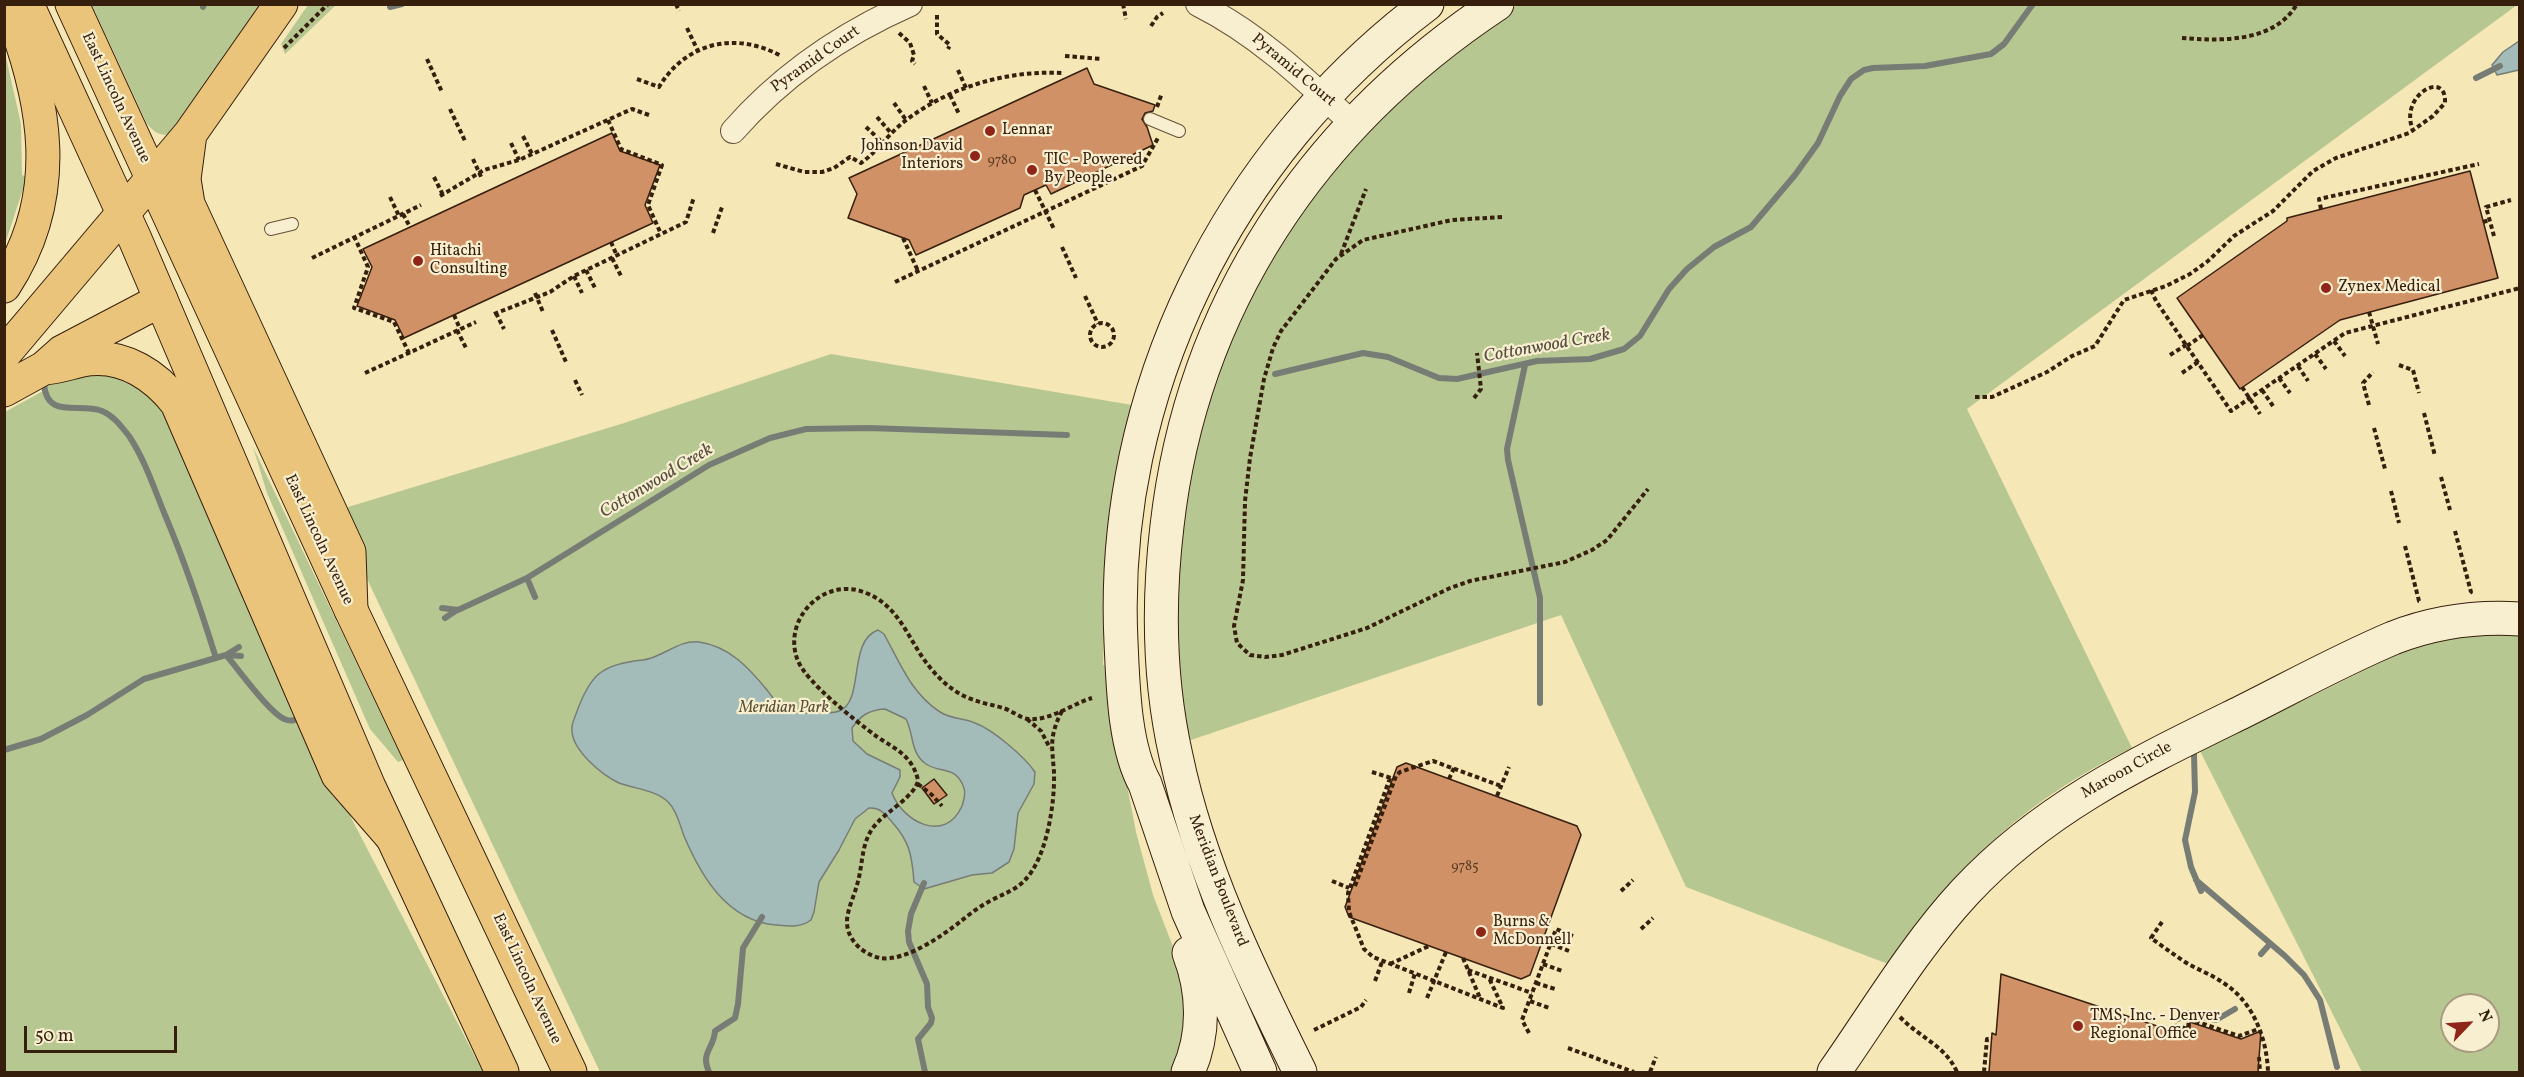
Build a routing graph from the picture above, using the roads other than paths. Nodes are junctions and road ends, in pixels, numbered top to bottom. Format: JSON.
{"nodes":[{"id":1,"x":8,"y":4,"type":"edge"},
{"id":2,"x":27,"y":4,"type":"edge"},
{"id":3,"x":72,"y":4,"type":"edge"},
{"id":4,"x":281,"y":4,"type":"edge"},
{"id":5,"x":910,"y":4,"type":"edge"},
{"id":6,"x":1198,"y":4,"type":"edge"},
{"id":7,"x":1426,"y":4,"type":"edge"},
{"id":8,"x":1497,"y":4,"type":"edge"},
{"id":9,"x":1323,"y":96,"type":"junction"},
{"id":10,"x":1150,"y":119,"type":"dead end"},
{"id":11,"x":1353,"y":124,"type":"junction"},
{"id":12,"x":733,"y":131,"type":"dead end"},
{"id":13,"x":1179,"y":131,"type":"dead end"},
{"id":14,"x":190,"y":134,"type":"junction"},
{"id":15,"x":152,"y":179,"type":"junction"},
{"id":16,"x":123,"y":213,"type":"junction"},
{"id":17,"x":292,"y":224,"type":"dead end"},
{"id":18,"x":271,"y":229,"type":"dead end"},
{"id":19,"x":4,"y":286,"type":"edge"},
{"id":20,"x":161,"y":300,"type":"junction"},
{"id":21,"x":4,"y":354,"type":"edge"},
{"id":22,"x":44,"y":368,"type":"junction"},
{"id":23,"x":4,"y":390,"type":"edge"},
{"id":24,"x":351,"y":610,"type":"junction"},
{"id":25,"x":2520,"y":619,"type":"edge"},
{"id":26,"x":1137,"y":771,"type":"junction"},
{"id":27,"x":392,"y":837,"type":"junction"},
{"id":28,"x":523,"y":973,"type":"junction"},
{"id":29,"x":502,"y":1072,"type":"edge"},
{"id":30,"x":570,"y":1072,"type":"edge"},
{"id":31,"x":594,"y":1072,"type":"edge"},
{"id":32,"x":1188,"y":1072,"type":"edge"},
{"id":33,"x":1260,"y":1072,"type":"edge"},
{"id":34,"x":1300,"y":1072,"type":"edge"},
{"id":35,"x":1834,"y":1072,"type":"edge"}],
"edges":[{"from":1,"to":19,"type":"main road"},
{"from":2,"to":16,"type":"main road"},
{"from":3,"to":15,"type":"main road","name":"East Lincoln Avenue"},
{"from":4,"to":14,"type":"main road"},
{"from":5,"to":12,"type":"street","name":"Pyramid Court"},
{"from":6,"to":9,"type":"street","name":"Pyramid Court"},
{"from":7,"to":9,"type":"main road"},
{"from":8,"to":11,"type":"main road","name":"Meridian Boulevard"},
{"from":9,"to":11,"type":"street","name":"Pyramid Court"},
{"from":9,"to":26,"type":"main road"},
{"from":10,"to":13,"type":"lane"},
{"from":11,"to":34,"type":"main road","name":"Meridian Boulevard"},
{"from":14,"to":15,"type":"main road"},
{"from":14,"to":24,"type":"main road"},
{"from":15,"to":16,"type":"main road"},
{"from":15,"to":24,"type":"main road","name":"East Lincoln Avenue"},
{"from":16,"to":20,"type":"main road"},
{"from":16,"to":21,"type":"main road"},
{"from":17,"to":18,"type":"lane"},
{"from":20,"to":22,"type":"main road"},
{"from":20,"to":27,"type":"main road"},
{"from":22,"to":23,"type":"main road"},
{"from":22,"to":27,"type":"main road"},
{"from":24,"to":28,"type":"main road","name":"East Lincoln Avenue"},
{"from":25,"to":35,"type":"main road","name":"Maroon Circle"},
{"from":26,"to":32,"type":"main road"},
{"from":26,"to":33,"type":"main road"},
{"from":27,"to":29,"type":"main road"},
{"from":28,"to":30,"type":"main road","name":"East Lincoln Avenue"},
{"from":28,"to":31,"type":"main road"}]}
